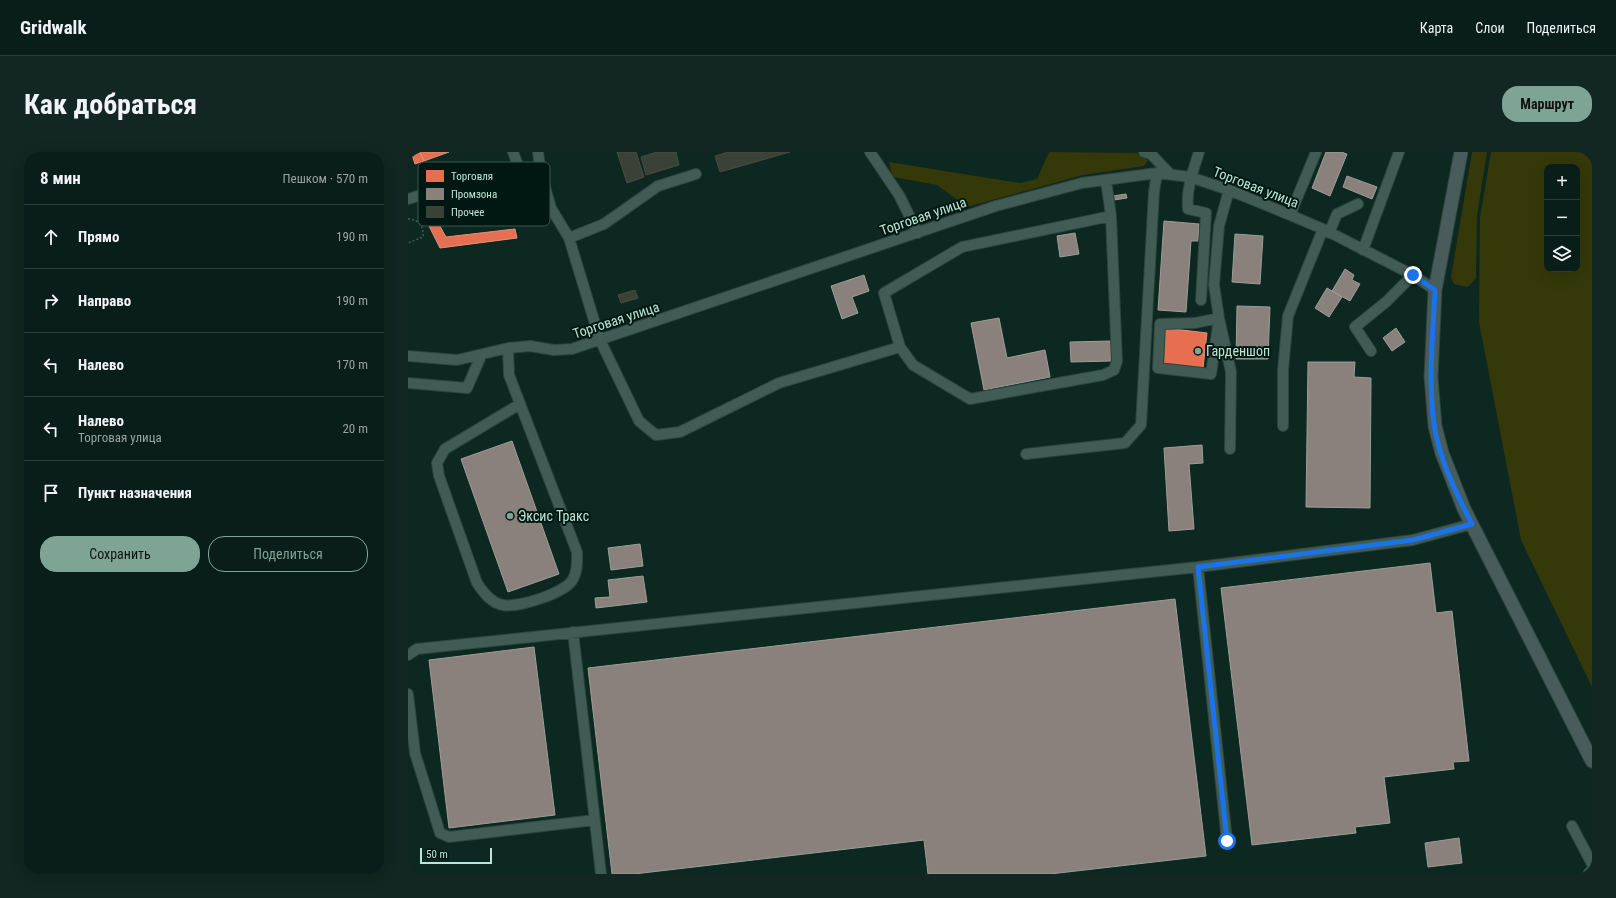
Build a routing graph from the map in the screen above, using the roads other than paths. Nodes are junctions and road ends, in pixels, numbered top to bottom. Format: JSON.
{"nodes":[{"id":1,"x":513,"y":152,"type":"edge"},
{"id":2,"x":538,"y":152,"type":"edge"},
{"id":3,"x":870,"y":152,"type":"edge"},
{"id":4,"x":1144,"y":152,"type":"edge"},
{"id":5,"x":1199,"y":152,"type":"edge"},
{"id":6,"x":1316,"y":152,"type":"edge"},
{"id":7,"x":1399,"y":152,"type":"edge"},
{"id":8,"x":1461,"y":152,"type":"edge"},
{"id":9,"x":517,"y":162,"type":"edge"},
{"id":10,"x":539,"y":162,"type":"edge"},
{"id":11,"x":1157,"y":173,"type":"junction"},
{"id":12,"x":1169,"y":173,"type":"junction"},
{"id":13,"x":696,"y":174,"type":"dead end"},
{"id":14,"x":1190,"y":177,"type":"junction"},
{"id":15,"x":1106,"y":180,"type":"junction"},
{"id":16,"x":1229,"y":190,"type":"junction"},
{"id":17,"x":418,"y":196,"type":"edge"},
{"id":18,"x":408,"y":199,"type":"edge"},
{"id":19,"x":1358,"y":204,"type":"dead end"},
{"id":20,"x":550,"y":205,"type":"edge"},
{"id":21,"x":551,"y":208,"type":"joint"},
{"id":22,"x":1290,"y":215,"type":"junction"},
{"id":23,"x":1111,"y":216,"type":"junction"},
{"id":24,"x":1326,"y":231,"type":"junction"},
{"id":25,"x":918,"y":233,"type":"junction"},
{"id":26,"x":569,"y":238,"type":"junction"},
{"id":27,"x":1363,"y":250,"type":"junction"},
{"id":28,"x":1413,"y":275,"type":"junction"},
{"id":29,"x":1435,"y":290,"type":"junction"},
{"id":30,"x":1201,"y":300,"type":"dead end"},
{"id":31,"x":1219,"y":318,"type":"junction"},
{"id":32,"x":600,"y":340,"type":"junction"},
{"id":33,"x":900,"y":347,"type":"junction"},
{"id":34,"x":508,"y":348,"type":"junction"},
{"id":35,"x":1371,"y":351,"type":"dead end"},
{"id":36,"x":408,"y":356,"type":"edge"},
{"id":37,"x":481,"y":356,"type":"junction"},
{"id":38,"x":408,"y":383,"type":"edge"},
{"id":39,"x":520,"y":404,"type":"junction"},
{"id":40,"x":1284,"y":426,"type":"dead end"},
{"id":41,"x":1230,"y":449,"type":"dead end"},
{"id":42,"x":1026,"y":454,"type":"dead end"},
{"id":43,"x":1472,"y":524,"type":"junction"},
{"id":44,"x":1198,"y":567,"type":"junction"},
{"id":45,"x":573,"y":632,"type":"junction"},
{"id":46,"x":408,"y":655,"type":"edge"},
{"id":47,"x":408,"y":694,"type":"edge"},
{"id":48,"x":1592,"y":761,"type":"edge"},
{"id":49,"x":595,"y":820,"type":"junction"},
{"id":50,"x":1572,"y":826,"type":"dead end"},
{"id":51,"x":1227,"y":841,"type":"dead end"},
{"id":52,"x":1592,"y":864,"type":"edge"},
{"id":53,"x":1592,"y":870,"type":"edge"},
{"id":54,"x":601,"y":874,"type":"edge"},
{"id":55,"x":1588,"y":874,"type":"edge"}],
"edges":[{"from":1,"to":9,"type":"street"},
{"from":2,"to":10,"type":"street"},
{"from":3,"to":25,"type":"street"},
{"from":4,"to":12,"type":"street"},
{"from":5,"to":14,"type":"street"},
{"from":6,"to":22,"type":"street"},
{"from":7,"to":27,"type":"street"},
{"from":8,"to":29,"type":"main road"},
{"from":11,"to":12,"type":"street","name":"Торговая улица"},
{"from":11,"to":15,"type":"street","name":"Торговая улица"},
{"from":11,"to":42,"type":"street"},
{"from":12,"to":14,"type":"street","name":"Торговая улица"},
{"from":13,"to":26,"type":"street"},
{"from":14,"to":16,"type":"street","name":"Торговая улица"},
{"from":14,"to":30,"type":"street"},
{"from":15,"to":23,"type":"street"},
{"from":15,"to":25,"type":"street","name":"Торговая улица"},
{"from":16,"to":22,"type":"street","name":"Торговая улица"},
{"from":16,"to":31,"type":"street"},
{"from":17,"to":18,"type":"street"},
{"from":19,"to":24,"type":"street"},
{"from":20,"to":21,"type":"street"},
{"from":21,"to":26,"type":"street"},
{"from":22,"to":24,"type":"street","name":"Торговая улица"},
{"from":23,"to":33,"type":"street"},
{"from":23,"to":33,"type":"street"},
{"from":24,"to":27,"type":"street","name":"Торговая улица"},
{"from":24,"to":40,"type":"street"},
{"from":25,"to":32,"type":"street","name":"Торговая улица"},
{"from":26,"to":32,"type":"street"},
{"from":27,"to":28,"type":"street","name":"Торговая улица"},
{"from":28,"to":29,"type":"street","name":"Торговая улица"},
{"from":28,"to":35,"type":"street"},
{"from":29,"to":43,"type":"main road"},
{"from":31,"to":31,"type":"street"},
{"from":31,"to":41,"type":"street"},
{"from":32,"to":33,"type":"street"},
{"from":32,"to":34,"type":"street","name":"Торговая улица"},
{"from":34,"to":37,"type":"street","name":"Торговая улица"},
{"from":34,"to":39,"type":"street"},
{"from":36,"to":37,"type":"street","name":"Торговая улица"},
{"from":37,"to":38,"type":"street"},
{"from":39,"to":39,"type":"street"},
{"from":43,"to":44,"type":"street"},
{"from":43,"to":48,"type":"main road"},
{"from":44,"to":45,"type":"street"},
{"from":44,"to":51,"type":"street"},
{"from":45,"to":46,"type":"street"},
{"from":45,"to":49,"type":"street"},
{"from":47,"to":49,"type":"street"},
{"from":49,"to":54,"type":"street"},
{"from":50,"to":52,"type":"street"},
{"from":53,"to":55,"type":"street"}]}
